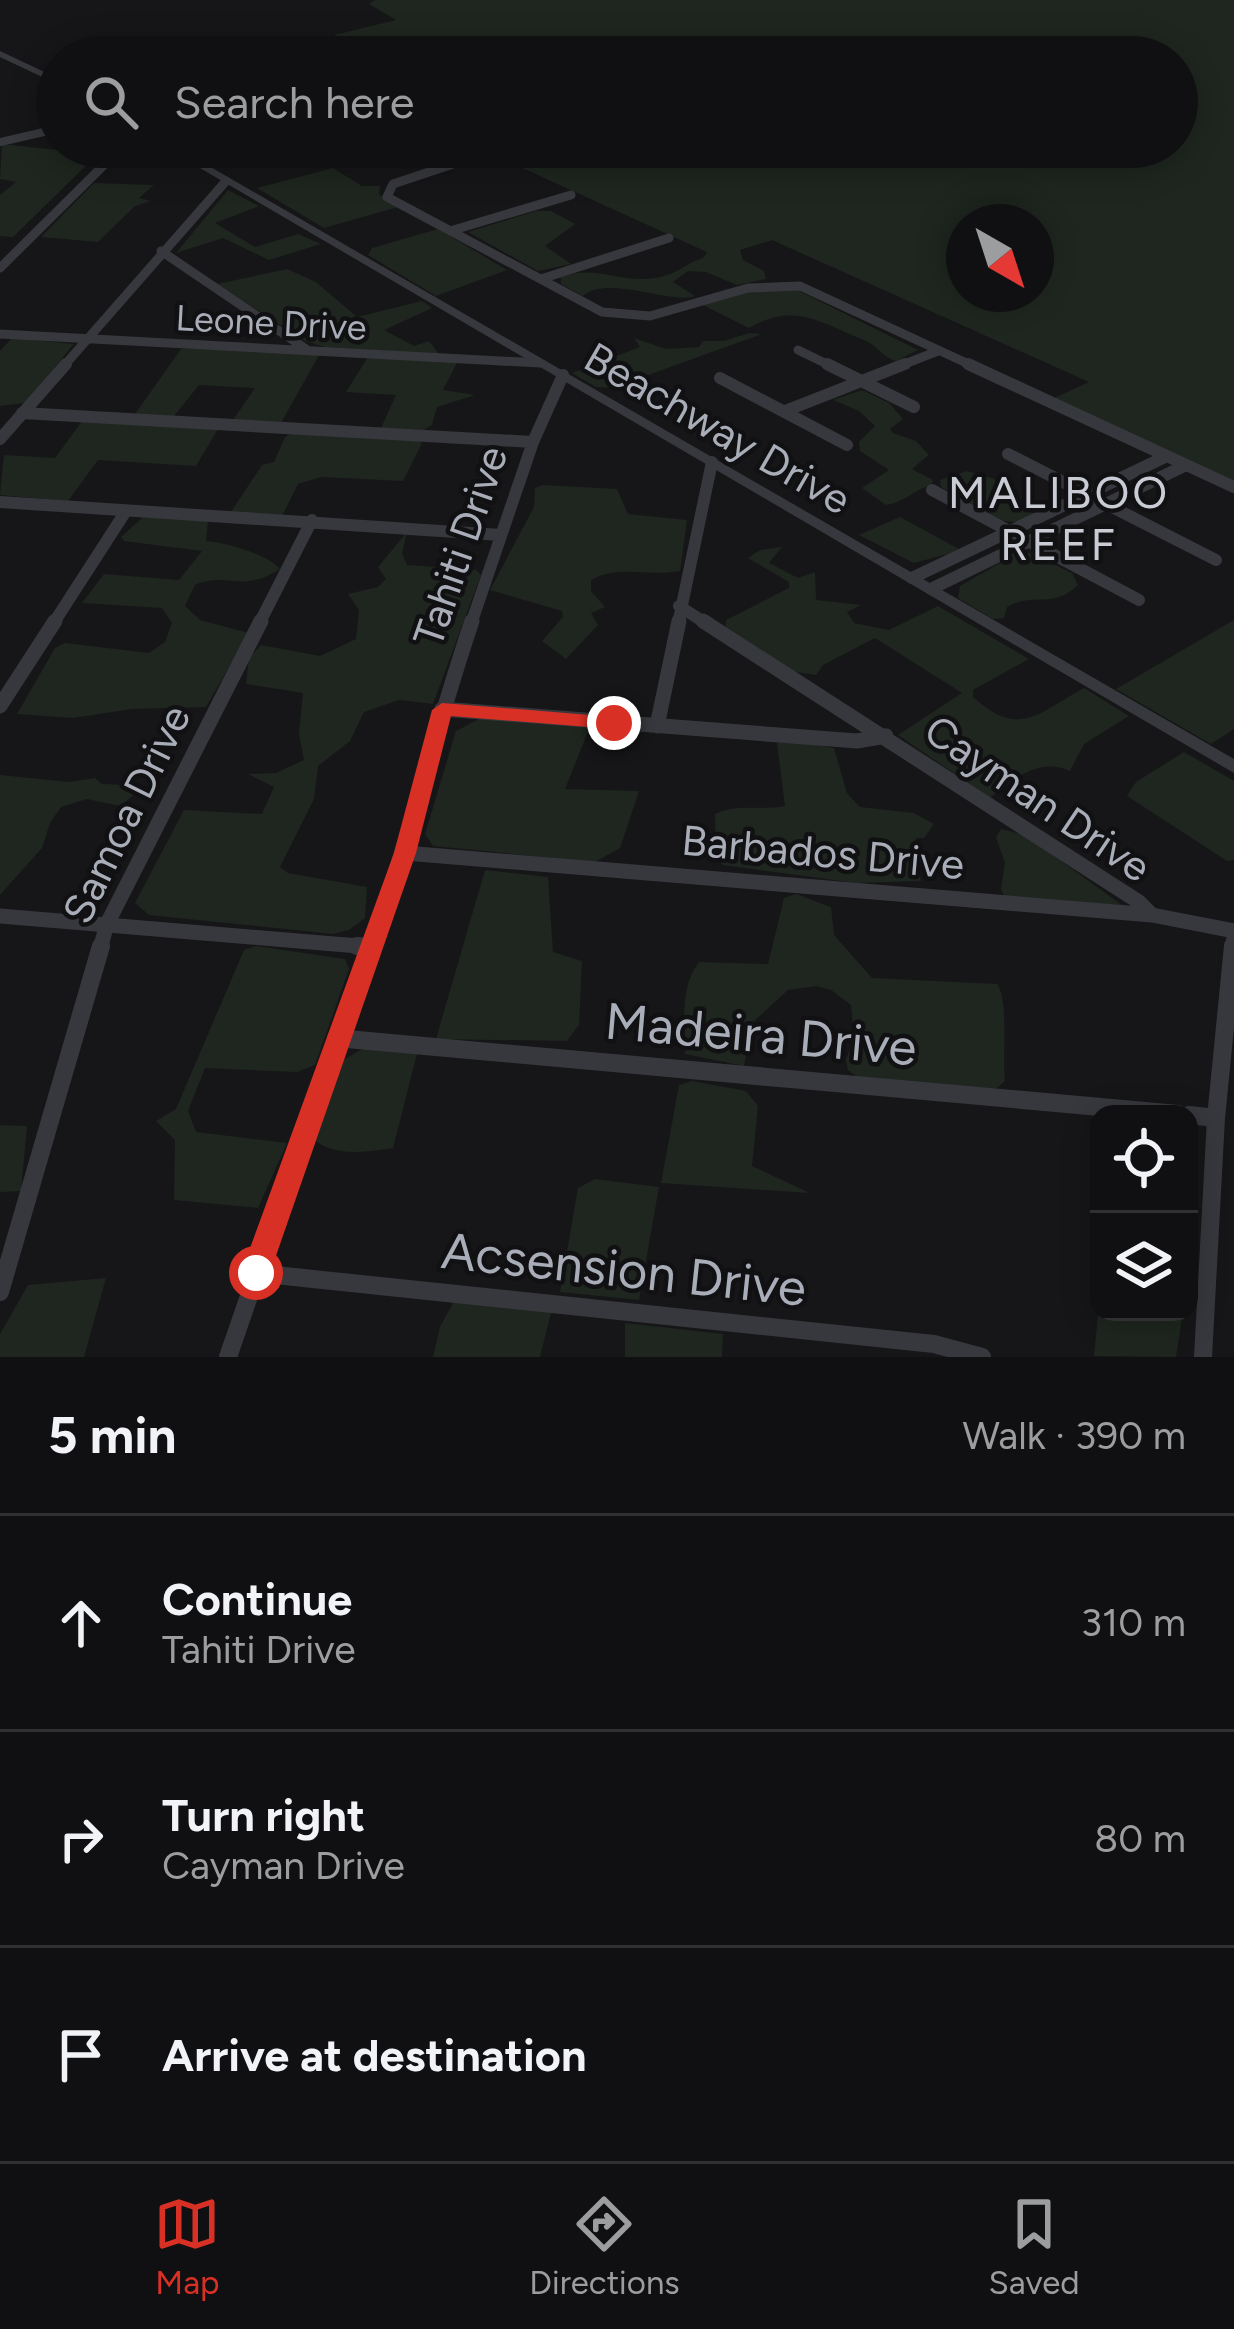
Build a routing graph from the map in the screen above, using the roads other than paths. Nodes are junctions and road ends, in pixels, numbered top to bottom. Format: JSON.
{"nodes":[{"id":1,"x":0,"y":54,"type":"edge"},
{"id":2,"x":36,"y":71,"type":"edge"},
{"id":3,"x":36,"y":134,"type":"edge"},
{"id":4,"x":0,"y":142,"type":"edge"},
{"id":5,"x":101,"y":168,"type":"edge"},
{"id":6,"x":204,"y":168,"type":"edge"},
{"id":7,"x":443,"y":168,"type":"edge"},
{"id":8,"x":226,"y":181,"type":"junction"},
{"id":9,"x":571,"y":195,"type":"dead end"},
{"id":10,"x":451,"y":231,"type":"junction"},
{"id":11,"x":669,"y":238,"type":"dead end"},
{"id":12,"x":161,"y":251,"type":"junction"},
{"id":13,"x":0,"y":268,"type":"edge"},
{"id":14,"x":541,"y":279,"type":"junction"},
{"id":15,"x":1,"y":335,"type":"edge"},
{"id":16,"x":84,"y":340,"type":"junction"},
{"id":17,"x":798,"y":350,"type":"dead end"},
{"id":18,"x":308,"y":351,"type":"junction"},
{"id":19,"x":938,"y":351,"type":"junction"},
{"id":20,"x":540,"y":363,"type":"junction"},
{"id":21,"x":562,"y":375,"type":"junction"},
{"id":22,"x":720,"y":378,"type":"dead end"},
{"id":23,"x":859,"y":381,"type":"junction"},
{"id":24,"x":914,"y":407,"type":"dead end"},
{"id":25,"x":785,"y":411,"type":"junction"},
{"id":26,"x":22,"y":413,"type":"junction"},
{"id":27,"x":0,"y":440,"type":"edge"},
{"id":28,"x":533,"y":442,"type":"junction"},
{"id":29,"x":847,"y":445,"type":"dead end"},
{"id":30,"x":1008,"y":454,"type":"dead end"},
{"id":31,"x":1167,"y":456,"type":"junction"},
{"id":32,"x":712,"y":462,"type":"junction"},
{"id":33,"x":1186,"y":465,"type":"junction"},
{"id":34,"x":1234,"y":487,"type":"edge"},
{"id":35,"x":932,"y":490,"type":"dead end"},
{"id":36,"x":1087,"y":494,"type":"junction"},
{"id":37,"x":0,"y":502,"type":"edge"},
{"id":38,"x":1106,"y":503,"type":"junction"},
{"id":39,"x":126,"y":511,"type":"junction"},
{"id":40,"x":312,"y":520,"type":"junction"},
{"id":41,"x":1010,"y":532,"type":"junction"},
{"id":42,"x":502,"y":535,"type":"junction"},
{"id":43,"x":1029,"y":541,"type":"junction"},
{"id":44,"x":1216,"y":560,"type":"dead end"},
{"id":45,"x":912,"y":578,"type":"junction"},
{"id":46,"x":931,"y":589,"type":"junction"},
{"id":47,"x":1139,"y":601,"type":"dead end"},
{"id":48,"x":679,"y":606,"type":"junction"},
{"id":49,"x":0,"y":706,"type":"edge"},
{"id":50,"x":442,"y":710,"type":"junction"},
{"id":51,"x":656,"y":726,"type":"junction"},
{"id":52,"x":886,"y":736,"type":"junction"},
{"id":53,"x":1234,"y":766,"type":"edge"},
{"id":54,"x":405,"y":853,"type":"junction"},
{"id":55,"x":1152,"y":915,"type":"junction"},
{"id":56,"x":0,"y":916,"type":"edge"},
{"id":57,"x":107,"y":924,"type":"junction"},
{"id":58,"x":1234,"y":933,"type":"edge"},
{"id":59,"x":370,"y":947,"type":"junction"},
{"id":60,"x":336,"y":1038,"type":"junction"},
{"id":61,"x":1090,"y":1106,"type":"edge"},
{"id":62,"x":1198,"y":1116,"type":"edge"},
{"id":63,"x":1216,"y":1118,"type":"junction"},
{"id":64,"x":256,"y":1273,"type":"junction"},
{"id":65,"x":0,"y":1292,"type":"edge"},
{"id":66,"x":228,"y":1357,"type":"edge"},
{"id":67,"x":982,"y":1357,"type":"edge"},
{"id":68,"x":1203,"y":1357,"type":"edge"}],
"edges":[{"from":1,"to":2,"type":"street"},
{"from":3,"to":4,"type":"street"},
{"from":5,"to":13,"type":"street"},
{"from":6,"to":8,"type":"street","name":"Beachway Drive"},
{"from":7,"to":10,"type":"street"},
{"from":8,"to":12,"type":"street"},
{"from":8,"to":20,"type":"street","name":"Beachway Drive"},
{"from":9,"to":10,"type":"street"},
{"from":10,"to":14,"type":"street"},
{"from":11,"to":14,"type":"street"},
{"from":12,"to":16,"type":"street"},
{"from":12,"to":18,"type":"street"},
{"from":14,"to":19,"type":"street"},
{"from":15,"to":16,"type":"street","name":"Leone Drive"},
{"from":16,"to":18,"type":"street","name":"Leone Drive"},
{"from":16,"to":26,"type":"street"},
{"from":17,"to":23,"type":"street"},
{"from":18,"to":20,"type":"street","name":"Leone Drive"},
{"from":19,"to":23,"type":"street"},
{"from":19,"to":31,"type":"street"},
{"from":20,"to":21,"type":"street","name":"Beachway Drive"},
{"from":21,"to":28,"type":"street","name":"Tahiti Drive"},
{"from":21,"to":32,"type":"street","name":"Beachway Drive"},
{"from":22,"to":25,"type":"street"},
{"from":23,"to":24,"type":"street"},
{"from":23,"to":25,"type":"street"},
{"from":25,"to":29,"type":"street"},
{"from":26,"to":27,"type":"street"},
{"from":26,"to":28,"type":"street"},
{"from":28,"to":42,"type":"street","name":"Tahiti Drive"},
{"from":30,"to":36,"type":"street"},
{"from":31,"to":33,"type":"street"},
{"from":31,"to":36,"type":"street"},
{"from":32,"to":45,"type":"street","name":"Beachway Drive"},
{"from":32,"to":48,"type":"street"},
{"from":33,"to":34,"type":"street"},
{"from":33,"to":38,"type":"street"},
{"from":35,"to":41,"type":"street"},
{"from":36,"to":38,"type":"street"},
{"from":36,"to":41,"type":"street"},
{"from":37,"to":39,"type":"street"},
{"from":38,"to":43,"type":"street"},
{"from":38,"to":44,"type":"street"},
{"from":39,"to":40,"type":"street"},
{"from":39,"to":49,"type":"street"},
{"from":40,"to":42,"type":"street"},
{"from":40,"to":57,"type":"street","name":"Samoa Drive"},
{"from":41,"to":43,"type":"street"},
{"from":41,"to":45,"type":"street"},
{"from":42,"to":50,"type":"street","name":"Tahiti Drive"},
{"from":43,"to":46,"type":"street"},
{"from":43,"to":47,"type":"street"},
{"from":45,"to":46,"type":"street","name":"Beachway Drive"},
{"from":46,"to":53,"type":"street","name":"Beachway Drive"},
{"from":48,"to":51,"type":"street"},
{"from":48,"to":52,"type":"street","name":"Cayman Drive"},
{"from":50,"to":51,"type":"street","name":"Cayman Drive"},
{"from":50,"to":54,"type":"street","name":"Tahiti Drive"},
{"from":51,"to":52,"type":"street","name":"Cayman Drive"},
{"from":52,"to":55,"type":"street","name":"Cayman Drive"},
{"from":54,"to":55,"type":"street","name":"Barbados Drive"},
{"from":54,"to":59,"type":"street","name":"Tahiti Drive"},
{"from":55,"to":58,"type":"street","name":"Barbados Drive"},
{"from":56,"to":57,"type":"street"},
{"from":57,"to":59,"type":"street"},
{"from":57,"to":65,"type":"street","name":"Samoa Drive"},
{"from":58,"to":63,"type":"street"},
{"from":59,"to":60,"type":"street","name":"Tahiti Drive"},
{"from":60,"to":61,"type":"street","name":"Madeira Drive"},
{"from":60,"to":64,"type":"street","name":"Tahiti Drive"},
{"from":62,"to":63,"type":"street"},
{"from":63,"to":68,"type":"street"},
{"from":64,"to":66,"type":"street","name":"Tahiti Drive"},
{"from":64,"to":67,"type":"street","name":"Acsension Drive"}]}
